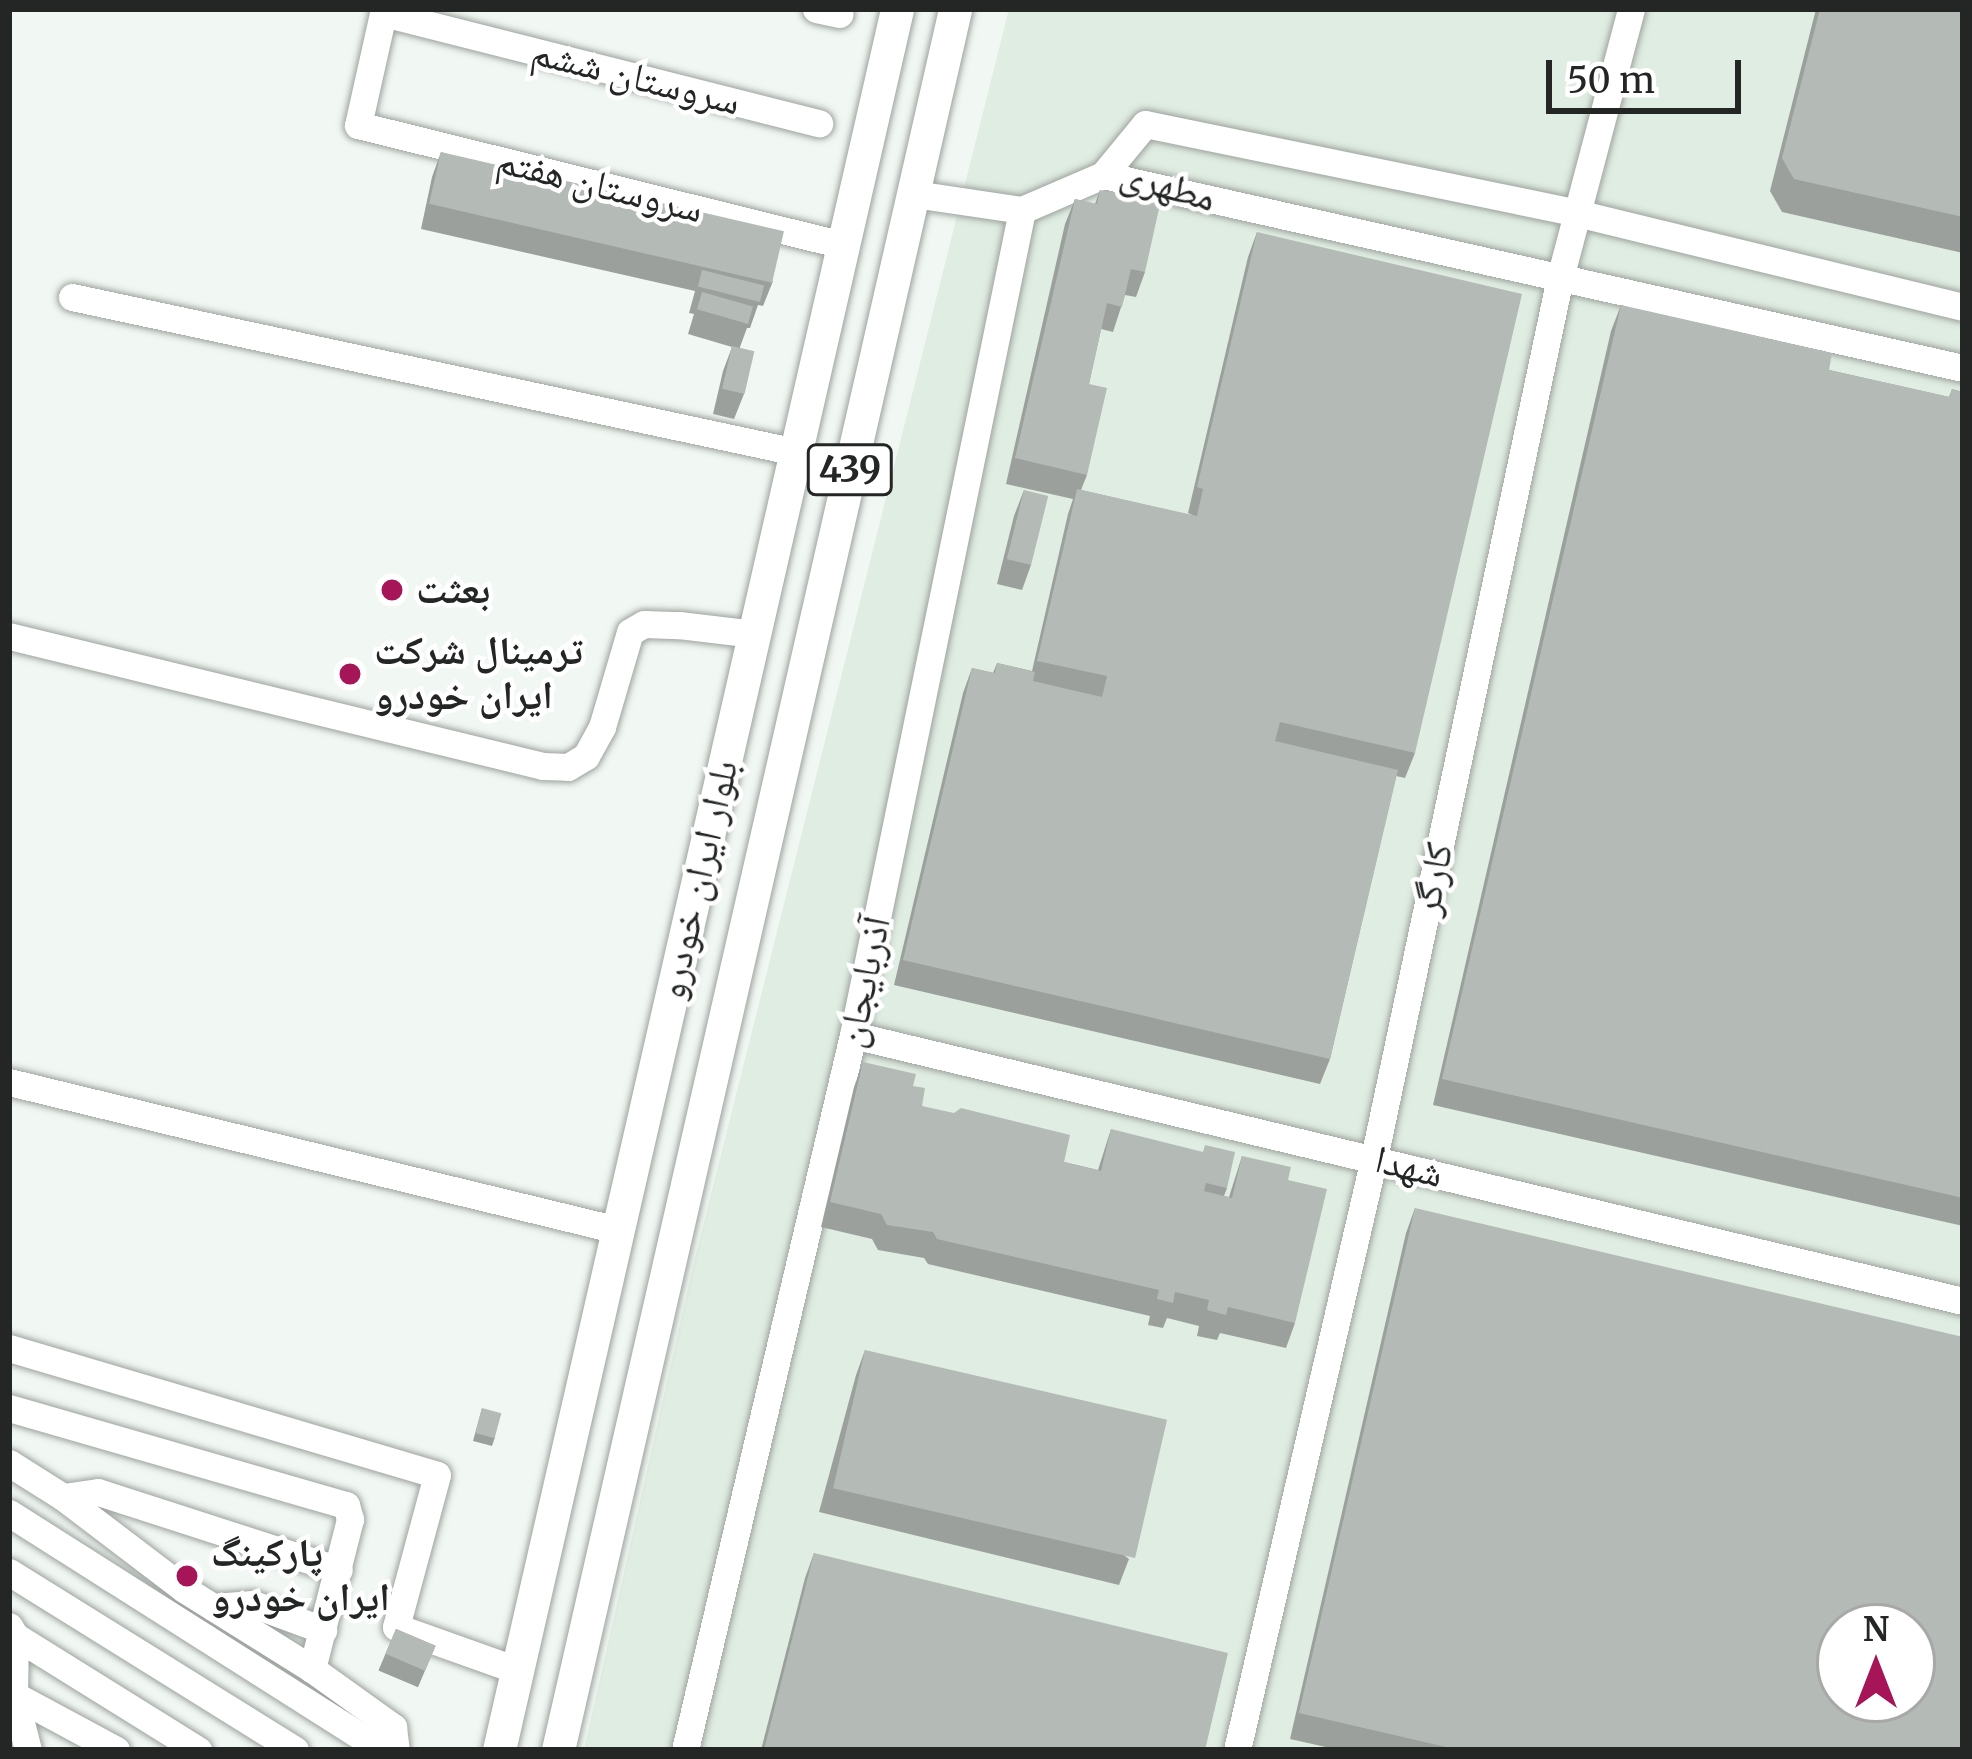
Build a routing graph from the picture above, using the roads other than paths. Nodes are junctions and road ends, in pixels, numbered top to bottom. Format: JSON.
{"nodes":[{"id":1,"x":897,"y":9,"type":"edge"},
{"id":2,"x":955,"y":9,"type":"edge"},
{"id":3,"x":1631,"y":9,"type":"edge"},
{"id":4,"x":384,"y":11,"type":"edge"},
{"id":5,"x":819,"y":123,"type":"dead end"},
{"id":6,"x":1103,"y":175,"type":"junction"},
{"id":7,"x":913,"y":194,"type":"junction"},
{"id":8,"x":1022,"y":210,"type":"junction"},
{"id":9,"x":1577,"y":213,"type":"junction"},
{"id":10,"x":843,"y":245,"type":"junction"},
{"id":11,"x":1560,"y":278,"type":"junction"},
{"id":12,"x":72,"y":297,"type":"dead end"},
{"id":13,"x":1963,"y":307,"type":"edge"},
{"id":14,"x":1963,"y":368,"type":"edge"},
{"id":15,"x":796,"y":452,"type":"junction"},
{"id":16,"x":754,"y":634,"type":"junction"},
{"id":17,"x":9,"y":636,"type":"edge"},
{"id":18,"x":690,"y":915,"type":"junction"},
{"id":19,"x":745,"y":930,"type":"junction"},
{"id":20,"x":672,"y":994,"type":"junction"},
{"id":21,"x":727,"y":1008,"type":"junction"},
{"id":22,"x":854,"y":1035,"type":"junction"},
{"id":23,"x":9,"y":1082,"type":"edge"},
{"id":24,"x":1374,"y":1158,"type":"junction"},
{"id":25,"x":618,"y":1229,"type":"junction"},
{"id":26,"x":1963,"y":1301,"type":"edge"},
{"id":27,"x":9,"y":1348,"type":"edge"},
{"id":28,"x":9,"y":1408,"type":"edge"},
{"id":29,"x":9,"y":1463,"type":"edge"},
{"id":30,"x":63,"y":1497,"type":"junction"},
{"id":31,"x":9,"y":1513,"type":"edge"},
{"id":32,"x":339,"y":1570,"type":"junction"},
{"id":33,"x":9,"y":1572,"type":"edge"},
{"id":34,"x":213,"y":1607,"type":"junction"},
{"id":35,"x":323,"y":1630,"type":"junction"},
{"id":36,"x":12,"y":1631,"type":"edge"},
{"id":37,"x":312,"y":1669,"type":"junction"},
{"id":38,"x":517,"y":1670,"type":"junction"},
{"id":39,"x":14,"y":1695,"type":"junction"},
{"id":40,"x":28,"y":1750,"type":"edge"},
{"id":41,"x":116,"y":1750,"type":"edge"},
{"id":42,"x":198,"y":1750,"type":"edge"},
{"id":43,"x":296,"y":1750,"type":"edge"},
{"id":44,"x":382,"y":1750,"type":"edge"},
{"id":45,"x":396,"y":1750,"type":"edge"},
{"id":46,"x":499,"y":1750,"type":"edge"},
{"id":47,"x":558,"y":1750,"type":"edge"},
{"id":48,"x":685,"y":1750,"type":"edge"},
{"id":49,"x":1237,"y":1750,"type":"edge"}],
"edges":[{"from":1,"to":10,"type":"main road","name":"بلوار ایران خودرو","number":"439"},
{"from":2,"to":7,"type":"main road","name":"بلوار ایران خودرو","number":"439"},
{"from":3,"to":9,"type":"street","name":"کارگر"},
{"from":4,"to":5,"type":"street","name":"سروستان ششم"},
{"from":4,"to":10,"type":"street","name":"سروستان هفتم"},
{"from":6,"to":8,"type":"street"},
{"from":6,"to":9,"type":"street","name":"مطهری"},
{"from":6,"to":11,"type":"street","name":"مطهری"},
{"from":7,"to":8,"type":"street"},
{"from":7,"to":19,"type":"main road","name":"بلوار ایران خودرو","number":"439"},
{"from":8,"to":22,"type":"street","name":"آذربایجان"},
{"from":9,"to":11,"type":"street","name":"کارگر"},
{"from":9,"to":13,"type":"street","name":"مطهری"},
{"from":10,"to":15,"type":"main road","name":"بلوار ایران خودرو","number":"439"},
{"from":11,"to":14,"type":"street","name":"مطهری"},
{"from":11,"to":24,"type":"street","name":"کارگر"},
{"from":12,"to":15,"type":"street"},
{"from":15,"to":16,"type":"main road","name":"بلوار ایران خودرو","number":"439"},
{"from":16,"to":17,"type":"street"},
{"from":16,"to":18,"type":"main road","name":"بلوار ایران خودرو","number":"439"},
{"from":18,"to":19,"type":"main road"},
{"from":18,"to":20,"type":"main road","name":"بلوار ایران خودرو","number":"439"},
{"from":19,"to":21,"type":"main road","name":"بلوار ایران خودرو","number":"439"},
{"from":20,"to":21,"type":"main road"},
{"from":20,"to":25,"type":"main road","name":"بلوار ایران خودرو","number":"439"},
{"from":21,"to":47,"type":"main road","name":"بلوار ایران خودرو","number":"439"},
{"from":22,"to":24,"type":"street","name":"شهدا"},
{"from":22,"to":48,"type":"street","name":"آذربایجان"},
{"from":23,"to":25,"type":"street"},
{"from":24,"to":26,"type":"street","name":"شهدا"},
{"from":24,"to":49,"type":"street","name":"کارگر"},
{"from":25,"to":38,"type":"main road","name":"بلوار ایران خودرو","number":"439"},
{"from":27,"to":38,"type":"street"},
{"from":28,"to":32,"type":"street"},
{"from":29,"to":30,"type":"street"},
{"from":30,"to":32,"type":"street"},
{"from":30,"to":34,"type":"street"},
{"from":31,"to":44,"type":"street"},
{"from":32,"to":35,"type":"street"},
{"from":33,"to":43,"type":"street"},
{"from":34,"to":35,"type":"street"},
{"from":34,"to":37,"type":"street"},
{"from":35,"to":37,"type":"street"},
{"from":36,"to":39,"type":"street"},
{"from":36,"to":42,"type":"street"},
{"from":37,"to":45,"type":"street"},
{"from":38,"to":46,"type":"main road","name":"بلوار ایران خودرو","number":"439"},
{"from":39,"to":40,"type":"street"},
{"from":39,"to":41,"type":"street"}]}
